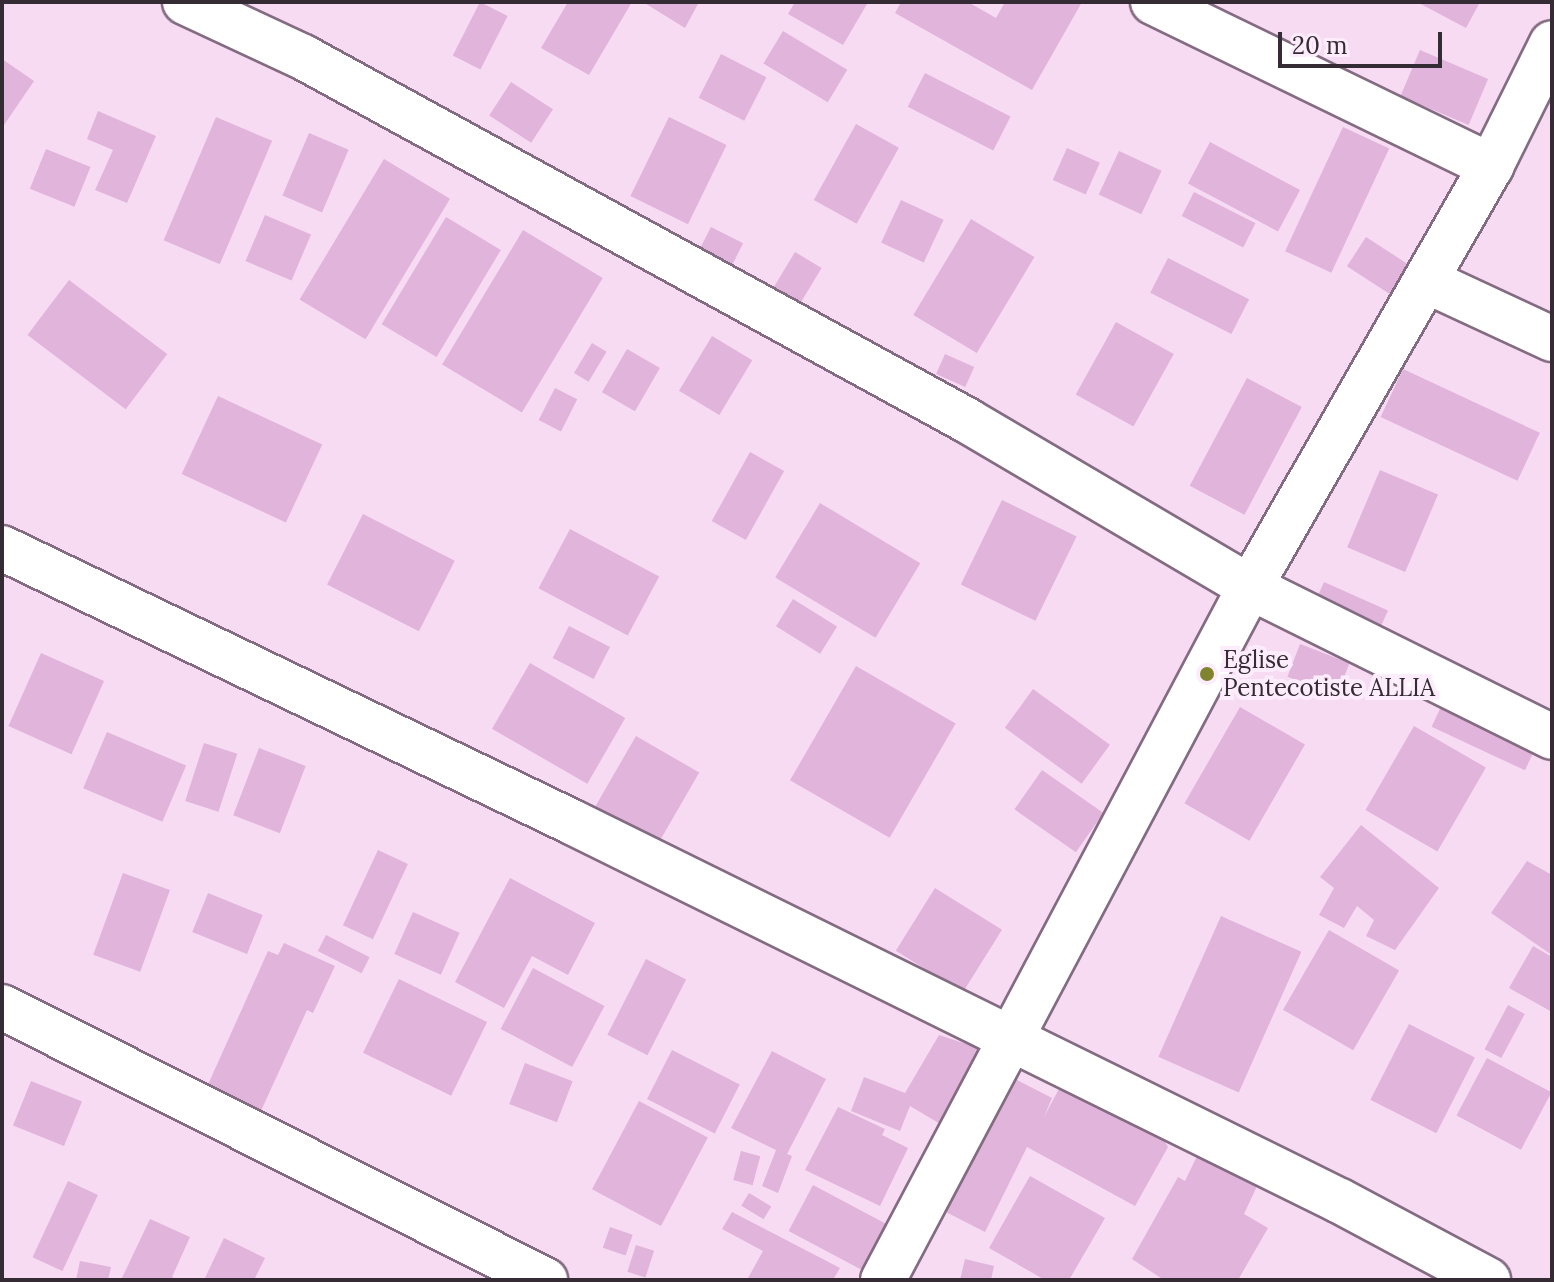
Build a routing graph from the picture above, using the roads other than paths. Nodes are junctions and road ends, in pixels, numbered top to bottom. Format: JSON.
{"nodes":[{"id":1,"x":185,"y":2,"type":"edge"},
{"id":2,"x":1153,"y":2,"type":"edge"},
{"id":3,"x":1552,"y":43,"type":"edge"},
{"id":4,"x":1491,"y":166,"type":"junction"},
{"id":5,"x":1427,"y":281,"type":"junction"},
{"id":6,"x":1552,"y":339,"type":"edge"},
{"id":7,"x":2,"y":548,"type":"edge"},
{"id":8,"x":1250,"y":587,"type":"junction"},
{"id":9,"x":1552,"y":737,"type":"edge"},
{"id":10,"x":2,"y":1007,"type":"edge"},
{"id":11,"x":1009,"y":1038,"type":"junction"},
{"id":12,"x":545,"y":1280,"type":"edge"},
{"id":13,"x":883,"y":1280,"type":"edge"},
{"id":14,"x":1488,"y":1280,"type":"edge"}],
"edges":[{"from":1,"to":8,"type":"street"},
{"from":2,"to":4,"type":"street"},
{"from":3,"to":4,"type":"street"},
{"from":4,"to":5,"type":"street"},
{"from":5,"to":6,"type":"street"},
{"from":5,"to":8,"type":"street"},
{"from":7,"to":11,"type":"street"},
{"from":8,"to":9,"type":"street"},
{"from":8,"to":11,"type":"street"},
{"from":10,"to":12,"type":"street"},
{"from":11,"to":13,"type":"street"},
{"from":11,"to":14,"type":"street"}]}
